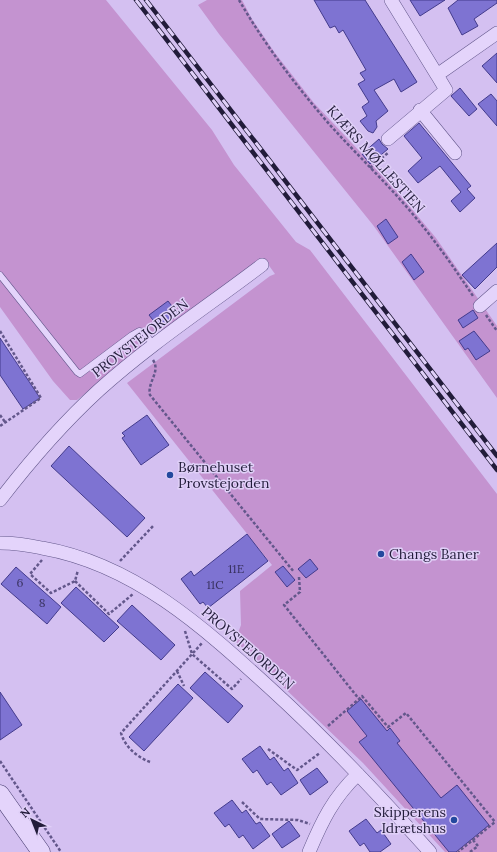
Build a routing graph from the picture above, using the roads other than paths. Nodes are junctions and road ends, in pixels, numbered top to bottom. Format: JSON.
{"nodes":[{"id":1,"x":391,"y":0,"type":"edge"},
{"id":2,"x":497,"y":33,"type":"edge"},
{"id":3,"x":437,"y":75,"type":"junction"},
{"id":4,"x":420,"y":110,"type":"junction"},
{"id":5,"x":388,"y":139,"type":"dead end"},
{"id":6,"x":455,"y":153,"type":"dead end"},
{"id":7,"x":262,"y":264,"type":"dead end"},
{"id":8,"x":0,"y":275,"type":"edge"},
{"id":9,"x":497,"y":291,"type":"edge"},
{"id":10,"x":480,"y":306,"type":"road end"},
{"id":11,"x":151,"y":348,"type":"junction"},
{"id":12,"x":0,"y":500,"type":"edge"},
{"id":13,"x":0,"y":543,"type":"edge"},
{"id":14,"x":358,"y":774,"type":"junction"},
{"id":15,"x":0,"y":788,"type":"edge"},
{"id":16,"x":0,"y":794,"type":"edge"},
{"id":17,"x":12,"y":809,"type":"junction"},
{"id":18,"x":41,"y":852,"type":"edge"},
{"id":19,"x":309,"y":852,"type":"edge"},
{"id":20,"x":430,"y":852,"type":"edge"}],
"edges":[{"from":1,"to":3,"type":"street"},
{"from":2,"to":3,"type":"street"},
{"from":3,"to":4,"type":"street"},
{"from":4,"to":5,"type":"street"},
{"from":4,"to":6,"type":"street"},
{"from":7,"to":11,"type":"street","name":"PROVSTEJORDEN"},
{"from":8,"to":11,"type":"lane"},
{"from":9,"to":10,"type":"street"},
{"from":11,"to":12,"type":"street","name":"PROVSTEJORDEN"},
{"from":13,"to":14,"type":"street","name":"PROVSTEJORDEN"},
{"from":14,"to":19,"type":"street"},
{"from":14,"to":20,"type":"street","name":"PROVSTEJORDEN"},
{"from":15,"to":17,"type":"main road"},
{"from":16,"to":17,"type":"main road"},
{"from":17,"to":18,"type":"main road"}]}
